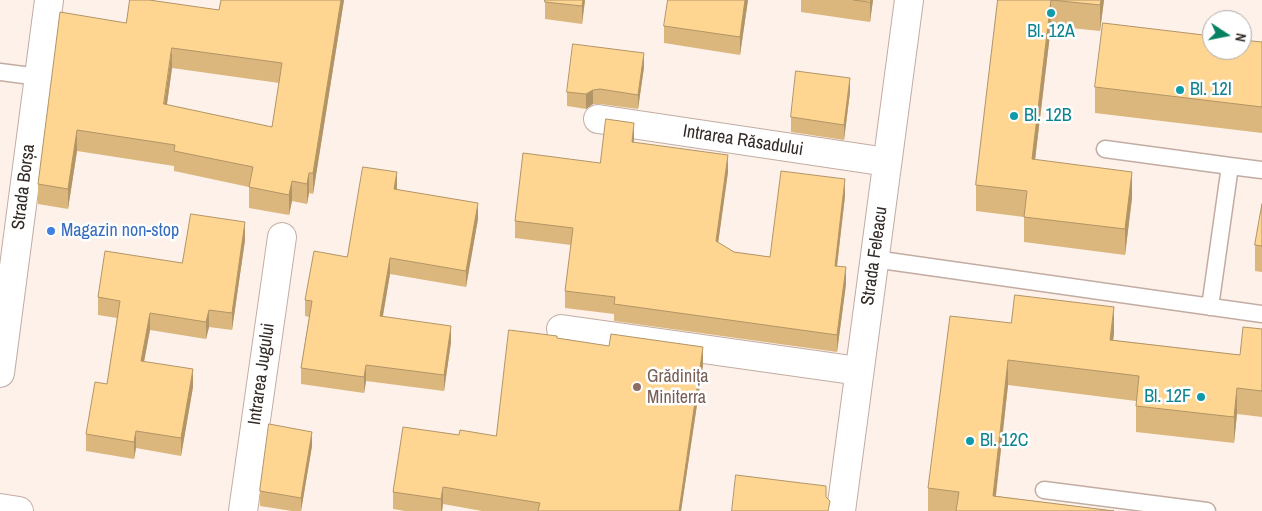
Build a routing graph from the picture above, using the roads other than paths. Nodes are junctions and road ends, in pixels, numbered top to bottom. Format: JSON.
{"nodes":[{"id":1,"x":49,"y":0,"type":"edge"},
{"id":2,"x":909,"y":0,"type":"edge"},
{"id":3,"x":0,"y":72,"type":"edge"},
{"id":4,"x":39,"y":77,"type":"junction"},
{"id":5,"x":598,"y":119,"type":"dead end"},
{"id":6,"x":1105,"y":149,"type":"dead end"},
{"id":7,"x":887,"y":162,"type":"junction"},
{"id":8,"x":1230,"y":166,"type":"junction"},
{"id":9,"x":1262,"y":170,"type":"edge"},
{"id":10,"x":282,"y":237,"type":"dead end"},
{"id":11,"x":874,"y":259,"type":"junction"},
{"id":12,"x":1210,"y":307,"type":"junction"},
{"id":13,"x":1262,"y":314,"type":"edge"},
{"id":14,"x":561,"y":329,"type":"dead end"},
{"id":15,"x":859,"y":371,"type":"junction"},
{"id":16,"x":0,"y":374,"type":"edge"},
{"id":17,"x":1044,"y":490,"type":"dead end"},
{"id":18,"x":0,"y":508,"type":"edge"},
{"id":19,"x":1154,"y":508,"type":"edge"},
{"id":20,"x":19,"y":511,"type":"edge"},
{"id":21,"x":243,"y":511,"type":"edge"},
{"id":22,"x":841,"y":511,"type":"edge"},
{"id":23,"x":1207,"y":511,"type":"edge"}],
"edges":[{"from":1,"to":4,"type":"street","name":"Strada Borșa"},
{"from":2,"to":7,"type":"street","name":"Strada Feleacu"},
{"from":3,"to":4,"type":"lane"},
{"from":4,"to":16,"type":"street","name":"Strada Borșa"},
{"from":5,"to":7,"type":"street","name":"Intrarea Răsadului"},
{"from":6,"to":8,"type":"lane"},
{"from":7,"to":11,"type":"street","name":"Strada Feleacu"},
{"from":8,"to":9,"type":"lane"},
{"from":8,"to":12,"type":"lane"},
{"from":10,"to":21,"type":"street","name":"Intrarea Jugului"},
{"from":11,"to":12,"type":"lane"},
{"from":11,"to":15,"type":"street","name":"Strada Feleacu"},
{"from":12,"to":13,"type":"lane"},
{"from":14,"to":15,"type":"street"},
{"from":15,"to":22,"type":"street","name":"Strada Feleacu"},
{"from":17,"to":19,"type":"lane"},
{"from":18,"to":20,"type":"street"},
{"from":19,"to":23,"type":"lane"}]}
